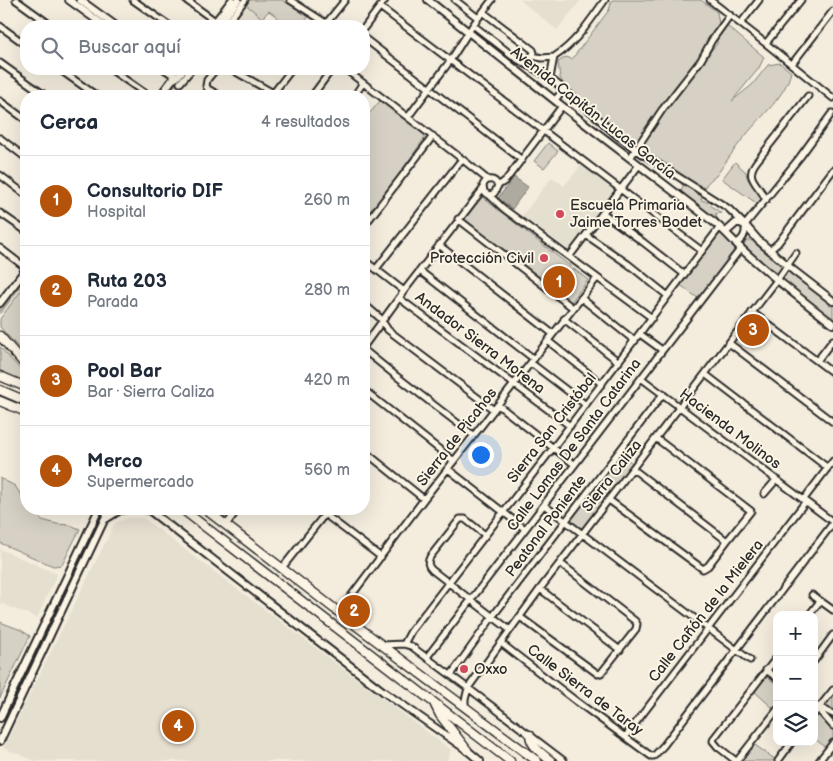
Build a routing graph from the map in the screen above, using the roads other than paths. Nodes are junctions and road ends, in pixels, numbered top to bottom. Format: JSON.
{"nodes":[{"id":1,"x":16,"y":0,"type":"edge"},
{"id":2,"x":69,"y":0,"type":"edge"},
{"id":3,"x":80,"y":0,"type":"edge"},
{"id":4,"x":133,"y":0,"type":"edge"},
{"id":5,"x":186,"y":0,"type":"edge"},
{"id":6,"x":238,"y":0,"type":"edge"},
{"id":7,"x":290,"y":0,"type":"edge"},
{"id":8,"x":345,"y":0,"type":"edge"},
{"id":9,"x":385,"y":0,"type":"edge"},
{"id":10,"x":428,"y":0,"type":"edge"},
{"id":11,"x":455,"y":0,"type":"edge"},
{"id":12,"x":492,"y":0,"type":"edge"},
{"id":13,"x":605,"y":0,"type":"edge"},
{"id":14,"x":759,"y":0,"type":"edge"},
{"id":15,"x":801,"y":0,"type":"edge"},
{"id":16,"x":714,"y":1,"type":"edge"},
{"id":17,"x":380,"y":7,"type":"junction"},
{"id":18,"x":833,"y":11,"type":"edge"},
{"id":19,"x":483,"y":12,"type":"junction"},
{"id":20,"x":730,"y":15,"type":"junction"},
{"id":21,"x":478,"y":18,"type":"junction"},
{"id":22,"x":44,"y":20,"type":"edge"},
{"id":23,"x":97,"y":20,"type":"edge"},
{"id":24,"x":108,"y":20,"type":"edge"},
{"id":25,"x":161,"y":20,"type":"edge"},
{"id":26,"x":212,"y":20,"type":"edge"},
{"id":27,"x":223,"y":20,"type":"edge"},
{"id":28,"x":223,"y":20,"type":"edge"},
{"id":29,"x":318,"y":20,"type":"edge"},
{"id":30,"x":329,"y":20,"type":"edge"},
{"id":31,"x":370,"y":20,"type":"edge"},
{"id":32,"x":741,"y":23,"type":"junction"},
{"id":33,"x":473,"y":25,"type":"junction"},
{"id":34,"x":0,"y":26,"type":"edge"},
{"id":35,"x":469,"y":32,"type":"junction"},
{"id":36,"x":20,"y":41,"type":"edge"},
{"id":37,"x":370,"y":43,"type":"edge"},
{"id":38,"x":766,"y":43,"type":"junction"},
{"id":39,"x":533,"y":56,"type":"junction"},
{"id":40,"x":554,"y":57,"type":"junction"},
{"id":41,"x":450,"y":61,"type":"junction"},
{"id":42,"x":0,"y":64,"type":"edge"},
{"id":43,"x":525,"y":64,"type":"junction"},
{"id":44,"x":792,"y":64,"type":"junction"},
{"id":45,"x":67,"y":75,"type":"edge"},
{"id":46,"x":119,"y":75,"type":"edge"},
{"id":47,"x":177,"y":75,"type":"edge"},
{"id":48,"x":212,"y":75,"type":"edge"},
{"id":49,"x":240,"y":75,"type":"edge"},
{"id":50,"x":287,"y":75,"type":"edge"},
{"id":51,"x":328,"y":75,"type":"edge"},
{"id":52,"x":353,"y":75,"type":"edge"},
{"id":53,"x":550,"y":78,"type":"junction"},
{"id":54,"x":363,"y":83,"type":"junction"},
{"id":55,"x":430,"y":89,"type":"junction"},
{"id":56,"x":564,"y":89,"type":"junction"},
{"id":57,"x":37,"y":90,"type":"edge"},
{"id":58,"x":89,"y":90,"type":"edge"},
{"id":59,"x":140,"y":90,"type":"edge"},
{"id":60,"x":165,"y":90,"type":"edge"},
{"id":61,"x":208,"y":90,"type":"edge"},
{"id":62,"x":264,"y":90,"type":"edge"},
{"id":63,"x":276,"y":90,"type":"edge"},
{"id":64,"x":316,"y":90,"type":"edge"},
{"id":65,"x":358,"y":90,"type":"edge"},
{"id":66,"x":808,"y":96,"type":"dead end"},
{"id":67,"x":833,"y":98,"type":"edge"},
{"id":68,"x":555,"y":100,"type":"junction"},
{"id":69,"x":0,"y":101,"type":"edge"},
{"id":70,"x":562,"y":106,"type":"junction"},
{"id":71,"x":832,"y":113,"type":"edge"},
{"id":72,"x":20,"y":116,"type":"edge"},
{"id":73,"x":408,"y":118,"type":"junction"},
{"id":74,"x":543,"y":132,"type":"junction"},
{"id":75,"x":433,"y":136,"type":"junction"},
{"id":76,"x":0,"y":138,"type":"edge"},
{"id":77,"x":636,"y":150,"type":"junction"},
{"id":78,"x":20,"y":153,"type":"edge"},
{"id":79,"x":462,"y":158,"type":"junction"},
{"id":80,"x":630,"y":158,"type":"junction"},
{"id":81,"x":522,"y":160,"type":"junction"},
{"id":82,"x":639,"y":165,"type":"junction"},
{"id":83,"x":833,"y":170,"type":"edge"},
{"id":84,"x":0,"y":175,"type":"edge"},
{"id":85,"x":488,"y":180,"type":"junction"},
{"id":86,"x":498,"y":186,"type":"junction"},
{"id":87,"x":482,"y":189,"type":"junction"},
{"id":88,"x":20,"y":190,"type":"edge"},
{"id":89,"x":621,"y":190,"type":"junction"},
{"id":90,"x":489,"y":194,"type":"junction"},
{"id":91,"x":766,"y":200,"type":"junction"},
{"id":92,"x":0,"y":213,"type":"edge"},
{"id":93,"x":603,"y":213,"type":"junction"},
{"id":94,"x":370,"y":216,"type":"edge"},
{"id":95,"x":458,"y":219,"type":"junction"},
{"id":96,"x":745,"y":225,"type":"junction"},
{"id":97,"x":720,"y":227,"type":"junction"},
{"id":98,"x":20,"y":228,"type":"edge"},
{"id":99,"x":726,"y":232,"type":"junction"},
{"id":100,"x":586,"y":235,"type":"junction"},
{"id":101,"x":439,"y":245,"type":"junction"},
{"id":102,"x":738,"y":246,"type":"junction"},
{"id":103,"x":0,"y":249,"type":"edge"},
{"id":104,"x":770,"y":250,"type":"junction"},
{"id":105,"x":702,"y":251,"type":"junction"},
{"id":106,"x":796,"y":254,"type":"dead end"},
{"id":107,"x":569,"y":256,"type":"junction"},
{"id":108,"x":20,"y":264,"type":"edge"},
{"id":109,"x":370,"y":264,"type":"edge"},
{"id":110,"x":788,"y":265,"type":"junction"},
{"id":111,"x":376,"y":269,"type":"junction"},
{"id":112,"x":420,"y":271,"type":"junction"},
{"id":113,"x":684,"y":274,"type":"junction"},
{"id":114,"x":20,"y":276,"type":"edge"},
{"id":115,"x":597,"y":278,"type":"junction"},
{"id":116,"x":778,"y":280,"type":"junction"},
{"id":117,"x":404,"y":291,"type":"junction"},
{"id":118,"x":668,"y":296,"type":"junction"},
{"id":119,"x":399,"y":298,"type":"junction"},
{"id":120,"x":581,"y":298,"type":"junction"},
{"id":121,"x":833,"y":301,"type":"edge"},
{"id":122,"x":0,"y":303,"type":"edge"},
{"id":123,"x":370,"y":308,"type":"edge"},
{"id":124,"x":573,"y":308,"type":"junction"},
{"id":125,"x":752,"y":312,"type":"junction"},
{"id":126,"x":652,"y":318,"type":"junction"},
{"id":127,"x":564,"y":319,"type":"junction"},
{"id":128,"x":382,"y":321,"type":"junction"},
{"id":129,"x":833,"y":324,"type":"edge"},
{"id":130,"x":553,"y":334,"type":"junction"},
{"id":131,"x":640,"y":334,"type":"junction"},
{"id":132,"x":0,"y":336,"type":"edge"},
{"id":133,"x":370,"y":338,"type":"edge"},
{"id":134,"x":833,"y":340,"type":"edge"},
{"id":135,"x":548,"y":341,"type":"junction"},
{"id":136,"x":635,"y":341,"type":"junction"},
{"id":137,"x":729,"y":343,"type":"junction"},
{"id":138,"x":662,"y":350,"type":"junction"},
{"id":139,"x":370,"y":355,"type":"edge"},
{"id":140,"x":20,"y":359,"type":"edge"},
{"id":141,"x":532,"y":361,"type":"junction"},
{"id":142,"x":817,"y":361,"type":"junction"},
{"id":143,"x":619,"y":362,"type":"junction"},
{"id":144,"x":833,"y":373,"type":"edge"},
{"id":145,"x":705,"y":374,"type":"junction"},
{"id":146,"x":0,"y":376,"type":"edge"},
{"id":147,"x":642,"y":378,"type":"junction"},
{"id":148,"x":20,"y":384,"type":"edge"},
{"id":149,"x":514,"y":384,"type":"junction"},
{"id":150,"x":602,"y":384,"type":"junction"},
{"id":151,"x":0,"y":390,"type":"edge"},
{"id":152,"x":663,"y":394,"type":"junction"},
{"id":153,"x":370,"y":395,"type":"edge"},
{"id":154,"x":20,"y":398,"type":"edge"},
{"id":155,"x":0,"y":400,"type":"edge"},
{"id":156,"x":498,"y":405,"type":"junction"},
{"id":157,"x":586,"y":405,"type":"junction"},
{"id":158,"x":20,"y":406,"type":"edge"},
{"id":159,"x":680,"y":406,"type":"junction"},
{"id":160,"x":20,"y":409,"type":"edge"},
{"id":161,"x":494,"y":410,"type":"junction"},
{"id":162,"x":833,"y":422,"type":"edge"},
{"id":163,"x":570,"y":426,"type":"junction"},
{"id":164,"x":473,"y":435,"type":"junction"},
{"id":165,"x":657,"y":439,"type":"junction"},
{"id":166,"x":553,"y":448,"type":"junction"},
{"id":167,"x":370,"y":456,"type":"edge"},
{"id":168,"x":454,"y":460,"type":"junction"},
{"id":169,"x":833,"y":461,"type":"edge"},
{"id":170,"x":574,"y":464,"type":"junction"},
{"id":171,"x":828,"y":468,"type":"junction"},
{"id":172,"x":448,"y":469,"type":"junction"},
{"id":173,"x":633,"y":469,"type":"junction"},
{"id":174,"x":776,"y":480,"type":"junction"},
{"id":175,"x":764,"y":494,"type":"dead end"},
{"id":176,"x":424,"y":499,"type":"junction"},
{"id":177,"x":609,"y":500,"type":"junction"},
{"id":178,"x":805,"y":500,"type":"junction"},
{"id":179,"x":544,"y":505,"type":"junction"},
{"id":180,"x":503,"y":513,"type":"junction"},
{"id":181,"x":96,"y":515,"type":"edge"},
{"id":182,"x":106,"y":515,"type":"edge"},
{"id":183,"x":112,"y":515,"type":"edge"},
{"id":184,"x":154,"y":515,"type":"edge"},
{"id":185,"x":190,"y":515,"type":"edge"},
{"id":186,"x":213,"y":515,"type":"edge"},
{"id":187,"x":234,"y":515,"type":"edge"},
{"id":188,"x":324,"y":515,"type":"edge"},
{"id":189,"x":326,"y":515,"type":"edge"},
{"id":190,"x":103,"y":521,"type":"junction"},
{"id":191,"x":565,"y":522,"type":"junction"},
{"id":192,"x":833,"y":523,"type":"edge"},
{"id":193,"x":226,"y":525,"type":"junction"},
{"id":194,"x":525,"y":529,"type":"junction"},
{"id":195,"x":485,"y":535,"type":"junction"},
{"id":196,"x":582,"y":535,"type":"junction"},
{"id":197,"x":727,"y":541,"type":"junction"},
{"id":198,"x":381,"y":557,"type":"junction"},
{"id":199,"x":560,"y":564,"type":"junction"},
{"id":200,"x":282,"y":568,"type":"junction"},
{"id":201,"x":449,"y":582,"type":"junction"},
{"id":202,"x":540,"y":589,"type":"junction"},
{"id":203,"x":812,"y":595,"type":"dead end"},
{"id":204,"x":471,"y":599,"type":"junction"},
{"id":205,"x":820,"y":601,"type":"junction"},
{"id":206,"x":833,"y":610,"type":"edge"},
{"id":207,"x":812,"y":611,"type":"edge"},
{"id":208,"x":339,"y":612,"type":"junction"},
{"id":209,"x":493,"y":616,"type":"junction"},
{"id":210,"x":520,"y":617,"type":"junction"},
{"id":211,"x":709,"y":629,"type":"junction"},
{"id":212,"x":510,"y":630,"type":"junction"},
{"id":213,"x":833,"y":636,"type":"edge"},
{"id":214,"x":501,"y":643,"type":"junction"},
{"id":215,"x":404,"y":644,"type":"junction"},
{"id":216,"x":382,"y":645,"type":"junction"},
{"id":217,"x":620,"y":650,"type":"junction"},
{"id":218,"x":738,"y":650,"type":"junction"},
{"id":219,"x":818,"y":656,"type":"edge"},
{"id":220,"x":427,"y":657,"type":"junction"},
{"id":221,"x":750,"y":660,"type":"dead end"},
{"id":222,"x":773,"y":662,"type":"edge"},
{"id":223,"x":766,"y":670,"type":"junction"},
{"id":224,"x":451,"y":675,"type":"junction"},
{"id":225,"x":773,"y":675,"type":"edge"},
{"id":226,"x":468,"y":688,"type":"junction"},
{"id":227,"x":833,"y":690,"type":"edge"},
{"id":228,"x":433,"y":701,"type":"junction"},
{"id":229,"x":465,"y":706,"type":"junction"},
{"id":230,"x":818,"y":706,"type":"edge"},
{"id":231,"x":818,"y":709,"type":"edge"},
{"id":232,"x":818,"y":710,"type":"edge"},
{"id":233,"x":833,"y":714,"type":"edge"},
{"id":234,"x":773,"y":715,"type":"edge"},
{"id":235,"x":0,"y":718,"type":"edge"},
{"id":236,"x":833,"y":726,"type":"edge"},
{"id":237,"x":530,"y":735,"type":"junction"},
{"id":238,"x":626,"y":737,"type":"junction"},
{"id":239,"x":0,"y":741,"type":"edge"},
{"id":240,"x":510,"y":741,"type":"junction"},
{"id":241,"x":833,"y":743,"type":"edge"},
{"id":242,"x":789,"y":746,"type":"edge"},
{"id":243,"x":466,"y":750,"type":"junction"},
{"id":244,"x":480,"y":761,"type":"edge"},
{"id":245,"x":510,"y":761,"type":"edge"},
{"id":246,"x":530,"y":761,"type":"edge"},
{"id":247,"x":537,"y":761,"type":"edge"},
{"id":248,"x":552,"y":761,"type":"edge"},
{"id":249,"x":564,"y":761,"type":"edge"},
{"id":250,"x":736,"y":761,"type":"edge"},
{"id":251,"x":778,"y":761,"type":"edge"},
{"id":252,"x":819,"y":761,"type":"edge"}],
"edges":[{"from":1,"to":22,"type":"street"},
{"from":2,"to":23,"type":"street"},
{"from":3,"to":24,"type":"street"},
{"from":4,"to":25,"type":"street"},
{"from":5,"to":26,"type":"street"},
{"from":6,"to":27,"type":"street"},
{"from":6,"to":28,"type":"street"},
{"from":7,"to":29,"type":"street"},
{"from":8,"to":30,"type":"street"},
{"from":9,"to":17,"type":"street"},
{"from":10,"to":35,"type":"street","name":"Avenida Capitán Lucas García"},
{"from":11,"to":21,"type":"street"},
{"from":12,"to":19,"type":"street"},
{"from":13,"to":40,"type":"street"},
{"from":14,"to":32,"type":"street"},
{"from":15,"to":38,"type":"street"},
{"from":16,"to":20,"type":"street"},
{"from":17,"to":31,"type":"street"},
{"from":17,"to":41,"type":"street"},
{"from":18,"to":44,"type":"street"},
{"from":19,"to":21,"type":"street"},
{"from":19,"to":39,"type":"street"},
{"from":20,"to":32,"type":"street"},
{"from":20,"to":77,"type":"street"},
{"from":21,"to":33,"type":"street"},
{"from":32,"to":38,"type":"street"},
{"from":33,"to":35,"type":"street"},
{"from":33,"to":43,"type":"street"},
{"from":34,"to":36,"type":"street"},
{"from":35,"to":41,"type":"street"},
{"from":35,"to":68,"type":"street","name":"Avenida Capitán Lucas García"},
{"from":37,"to":55,"type":"street"},
{"from":38,"to":44,"type":"street"},
{"from":39,"to":40,"type":"street"},
{"from":39,"to":43,"type":"street"},
{"from":40,"to":53,"type":"street"},
{"from":41,"to":55,"type":"street"},
{"from":41,"to":74,"type":"street"},
{"from":42,"to":57,"type":"street"},
{"from":43,"to":53,"type":"street"},
{"from":44,"to":67,"type":"street"},
{"from":45,"to":58,"type":"street"},
{"from":46,"to":59,"type":"street"},
{"from":47,"to":60,"type":"street"},
{"from":48,"to":61,"type":"street"},
{"from":49,"to":62,"type":"street"},
{"from":50,"to":63,"type":"street"},
{"from":51,"to":64,"type":"street"},
{"from":52,"to":54,"type":"street"},
{"from":53,"to":56,"type":"street"},
{"from":54,"to":65,"type":"street"},
{"from":54,"to":73,"type":"street"},
{"from":55,"to":73,"type":"street"},
{"from":55,"to":81,"type":"street"},
{"from":56,"to":68,"type":"street"},
{"from":56,"to":77,"type":"street"},
{"from":66,"to":91,"type":"street"},
{"from":68,"to":70,"type":"street","name":"Avenida Capitán Lucas García"},
{"from":69,"to":72,"type":"street"},
{"from":70,"to":74,"type":"street"},
{"from":70,"to":80,"type":"street","name":"Avenida Capitán Lucas García"},
{"from":71,"to":91,"type":"street","name":"Calle Lomas De Santa Catarina"},
{"from":73,"to":75,"type":"street"},
{"from":74,"to":81,"type":"street"},
{"from":74,"to":89,"type":"street"},
{"from":75,"to":79,"type":"street"},
{"from":75,"to":94,"type":"street"},
{"from":76,"to":78,"type":"street"},
{"from":77,"to":80,"type":"street"},
{"from":77,"to":96,"type":"street"},
{"from":79,"to":85,"type":"street"},
{"from":79,"to":111,"type":"street"},
{"from":80,"to":82,"type":"street","name":"Avenida Capitán Lucas García"},
{"from":81,"to":86,"type":"street"},
{"from":82,"to":89,"type":"street"},
{"from":82,"to":97,"type":"street","name":"Avenida Capitán Lucas García"},
{"from":83,"to":104,"type":"street"},
{"from":84,"to":88,"type":"street"},
{"from":85,"to":86,"type":"street"},
{"from":85,"to":87,"type":"street"},
{"from":86,"to":90,"type":"street"},
{"from":87,"to":90,"type":"street"},
{"from":87,"to":95,"type":"street"},
{"from":89,"to":93,"type":"street"},
{"from":89,"to":105,"type":"street"},
{"from":90,"to":107,"type":"street"},
{"from":91,"to":96,"type":"street","name":"Calle Lomas De Santa Catarina"},
{"from":92,"to":98,"type":"street"},
{"from":93,"to":100,"type":"street"},
{"from":93,"to":113,"type":"street"},
{"from":95,"to":101,"type":"street"},
{"from":95,"to":124,"type":"street"},
{"from":96,"to":99,"type":"street"},
{"from":96,"to":102,"type":"street","name":"Calle Lomas De Santa Catarina"},
{"from":96,"to":104,"type":"street"},
{"from":97,"to":99,"type":"street","name":"Avenida Capitán Lucas García"},
{"from":97,"to":105,"type":"street","name":"Sierra San Cristóbal"},
{"from":99,"to":102,"type":"street","name":"Avenida Capitán Lucas García"},
{"from":100,"to":107,"type":"street"},
{"from":100,"to":118,"type":"street"},
{"from":101,"to":112,"type":"street"},
{"from":101,"to":130,"type":"street"},
{"from":102,"to":116,"type":"street","name":"Avenida Capitán Lucas García"},
{"from":102,"to":138,"type":"street","name":"Calle Lomas De Santa Catarina"},
{"from":103,"to":108,"type":"street"},
{"from":104,"to":110,"type":"street"},
{"from":105,"to":113,"type":"street","name":"Sierra San Cristóbal"},
{"from":106,"to":110,"type":"street","name":"Sierra Caliza"},
{"from":107,"to":115,"type":"street"},
{"from":109,"to":111,"type":"street"},
{"from":110,"to":116,"type":"street","name":"Sierra Caliza"},
{"from":110,"to":121,"type":"street"},
{"from":111,"to":117,"type":"street"},
{"from":112,"to":117,"type":"street"},
{"from":112,"to":141,"type":"street"},
{"from":113,"to":118,"type":"street","name":"Sierra San Cristóbal"},
{"from":114,"to":122,"type":"street"},
{"from":115,"to":120,"type":"street","name":"Sierra de Picahos"},
{"from":115,"to":126,"type":"street"},
{"from":116,"to":125,"type":"street","name":"Sierra Caliza"},
{"from":116,"to":129,"type":"street","name":"Avenida Capitán Lucas García"},
{"from":117,"to":119,"type":"street"},
{"from":118,"to":126,"type":"street","name":"Sierra San Cristóbal"},
{"from":119,"to":128,"type":"street"},
{"from":119,"to":149,"type":"street","name":"Andador Sierra Morena"},
{"from":120,"to":124,"type":"street","name":"Sierra de Picahos"},
{"from":120,"to":136,"type":"street"},
{"from":123,"to":128,"type":"street"},
{"from":124,"to":127,"type":"street","name":"Sierra de Picahos"},
{"from":125,"to":137,"type":"street","name":"Sierra Caliza"},
{"from":125,"to":142,"type":"street"},
{"from":126,"to":131,"type":"street","name":"Sierra San Cristóbal"},
{"from":127,"to":130,"type":"street","name":"Sierra de Picahos"},
{"from":127,"to":143,"type":"street"},
{"from":128,"to":133,"type":"street"},
{"from":128,"to":161,"type":"street"},
{"from":130,"to":135,"type":"street","name":"Sierra de Picahos"},
{"from":131,"to":136,"type":"street","name":"Sierra San Cristóbal"},
{"from":131,"to":138,"type":"street"},
{"from":132,"to":140,"type":"main road"},
{"from":134,"to":142,"type":"street"},
{"from":135,"to":141,"type":"street","name":"Sierra de Picahos"},
{"from":135,"to":150,"type":"street"},
{"from":136,"to":143,"type":"street","name":"Sierra San Cristóbal"},
{"from":137,"to":145,"type":"street","name":"Sierra Caliza"},
{"from":137,"to":162,"type":"street"},
{"from":138,"to":147,"type":"street","name":"Calle Lomas De Santa Catarina"},
{"from":139,"to":164,"type":"street"},
{"from":141,"to":149,"type":"street","name":"Sierra de Picahos"},
{"from":141,"to":157,"type":"street"},
{"from":142,"to":144,"type":"street"},
{"from":143,"to":150,"type":"street","name":"Sierra San Cristóbal"},
{"from":145,"to":159,"type":"street","name":"Sierra Caliza"},
{"from":145,"to":171,"type":"street"},
{"from":146,"to":148,"type":"main road"},
{"from":147,"to":152,"type":"street","name":"Hacienda Molinos"},
{"from":147,"to":170,"type":"street","name":"Calle Lomas De Santa Catarina"},
{"from":149,"to":156,"type":"street","name":"Sierra de Picahos"},
{"from":149,"to":163,"type":"street","name":"Andador Sierra Morena"},
{"from":150,"to":157,"type":"street","name":"Sierra San Cristóbal"},
{"from":151,"to":154,"type":"main road"},
{"from":152,"to":159,"type":"street","name":"Hacienda Molinos"},
{"from":152,"to":191,"type":"street","name":"Peatonal Poniente"},
{"from":153,"to":168,"type":"street"},
{"from":155,"to":158,"type":"main road"},
{"from":155,"to":160,"type":"main road"},
{"from":156,"to":161,"type":"street","name":"Sierra de Picahos"},
{"from":156,"to":166,"type":"street"},
{"from":157,"to":163,"type":"street","name":"Sierra San Cristóbal"},
{"from":159,"to":165,"type":"street","name":"Sierra Caliza"},
{"from":159,"to":174,"type":"street","name":"Hacienda Molinos"},
{"from":161,"to":164,"type":"street","name":"Sierra de Picahos"},
{"from":163,"to":166,"type":"street","name":"Sierra San Cristóbal"},
{"from":164,"to":168,"type":"street","name":"Sierra de Picahos"},
{"from":165,"to":173,"type":"street","name":"Sierra Caliza"},
{"from":165,"to":197,"type":"street"},
{"from":166,"to":170,"type":"street"},
{"from":166,"to":180,"type":"street","name":"Sierra San Cristóbal"},
{"from":167,"to":176,"type":"street"},
{"from":168,"to":172,"type":"street","name":"Sierra de Picahos"},
{"from":169,"to":171,"type":"street","name":"Calle Cañón de la Mielera"},
{"from":170,"to":179,"type":"street","name":"Calle Lomas De Santa Catarina"},
{"from":171,"to":178,"type":"street","name":"Calle Cañón de la Mielera"},
{"from":172,"to":176,"type":"street","name":"Sierra de Picahos"},
{"from":172,"to":180,"type":"street"},
{"from":173,"to":177,"type":"street","name":"Sierra Caliza"},
{"from":173,"to":197,"type":"street"},
{"from":174,"to":175,"type":"street"},
{"from":174,"to":178,"type":"street","name":"Hacienda Molinos"},
{"from":176,"to":198,"type":"street","name":"Sierra de Picahos"},
{"from":177,"to":196,"type":"street","name":"Sierra Caliza"},
{"from":177,"to":197,"type":"street"},
{"from":178,"to":192,"type":"street","name":"Hacienda Molinos"},
{"from":178,"to":211,"type":"street","name":"Calle Cañón de la Mielera"},
{"from":179,"to":191,"type":"street"},
{"from":179,"to":194,"type":"street","name":"Calle Lomas De Santa Catarina"},
{"from":180,"to":194,"type":"street"},
{"from":180,"to":195,"type":"street","name":"Sierra San Cristóbal"},
{"from":181,"to":235,"type":"street"},
{"from":182,"to":190,"type":"street"},
{"from":183,"to":190,"type":"street"},
{"from":184,"to":243,"type":"street"},
{"from":185,"to":228,"type":"main road"},
{"from":186,"to":193,"type":"main road"},
{"from":187,"to":193,"type":"street"},
{"from":188,"to":200,"type":"street"},
{"from":189,"to":198,"type":"street"},
{"from":190,"to":239,"type":"street"},
{"from":191,"to":196,"type":"street"},
{"from":191,"to":209,"type":"street","name":"Peatonal Poniente"},
{"from":192,"to":218,"type":"street"},
{"from":193,"to":200,"type":"main road"},
{"from":194,"to":204,"type":"street","name":"Calle Lomas De Santa Catarina"},
{"from":195,"to":201,"type":"street","name":"Sierra San Cristóbal"},
{"from":195,"to":201,"type":"street"},
{"from":196,"to":199,"type":"street","name":"Sierra Caliza"},
{"from":196,"to":211,"type":"street"},
{"from":198,"to":208,"type":"street","name":"Sierra de Picahos"},
{"from":199,"to":202,"type":"street","name":"Sierra Caliza"},
{"from":199,"to":217,"type":"street"},
{"from":200,"to":208,"type":"main road"},
{"from":201,"to":204,"type":"street"},
{"from":201,"to":215,"type":"street","name":"Sierra San Cristóbal"},
{"from":202,"to":210,"type":"street","name":"Sierra Caliza"},
{"from":202,"to":217,"type":"street"},
{"from":203,"to":205,"type":"street"},
{"from":204,"to":209,"type":"street"},
{"from":204,"to":220,"type":"street","name":"Calle Lomas De Santa Catarina"},
{"from":205,"to":206,"type":"street"},
{"from":205,"to":207,"type":"street"},
{"from":208,"to":216,"type":"main road"},
{"from":209,"to":212,"type":"street"},
{"from":209,"to":224,"type":"street","name":"Peatonal Poniente"},
{"from":210,"to":212,"type":"street","name":"Sierra Caliza"},
{"from":210,"to":217,"type":"street"},
{"from":211,"to":218,"type":"street"},
{"from":211,"to":238,"type":"street","name":"Calle Cañón de la Mielera"},
{"from":212,"to":214,"type":"street","name":"Sierra Caliza"},
{"from":213,"to":219,"type":"street"},
{"from":214,"to":226,"type":"street","name":"Sierra Caliza"},
{"from":214,"to":238,"type":"street","name":"Calle Sierra de Taray"},
{"from":215,"to":216,"type":"street"},
{"from":215,"to":220,"type":"street"},
{"from":216,"to":229,"type":"main road"},
{"from":218,"to":221,"type":"street"},
{"from":218,"to":238,"type":"street","name":"Calle Sierra de Taray"},
{"from":220,"to":224,"type":"street"},
{"from":222,"to":223,"type":"street"},
{"from":223,"to":225,"type":"street"},
{"from":223,"to":250,"type":"street"},
{"from":224,"to":226,"type":"street"},
{"from":226,"to":229,"type":"street","name":"Sierra Caliza"},
{"from":226,"to":237,"type":"street"},
{"from":227,"to":230,"type":"street"},
{"from":228,"to":243,"type":"main road"},
{"from":228,"to":245,"type":"main road"},
{"from":229,"to":240,"type":"main road"},
{"from":231,"to":233,"type":"street"},
{"from":232,"to":236,"type":"street"},
{"from":234,"to":250,"type":"street"},
{"from":237,"to":248,"type":"main road"},
{"from":237,"to":249,"type":"street"},
{"from":240,"to":246,"type":"main road"},
{"from":240,"to":247,"type":"main road"},
{"from":241,"to":252,"type":"street"},
{"from":242,"to":251,"type":"street"},
{"from":243,"to":244,"type":"street"}]}
